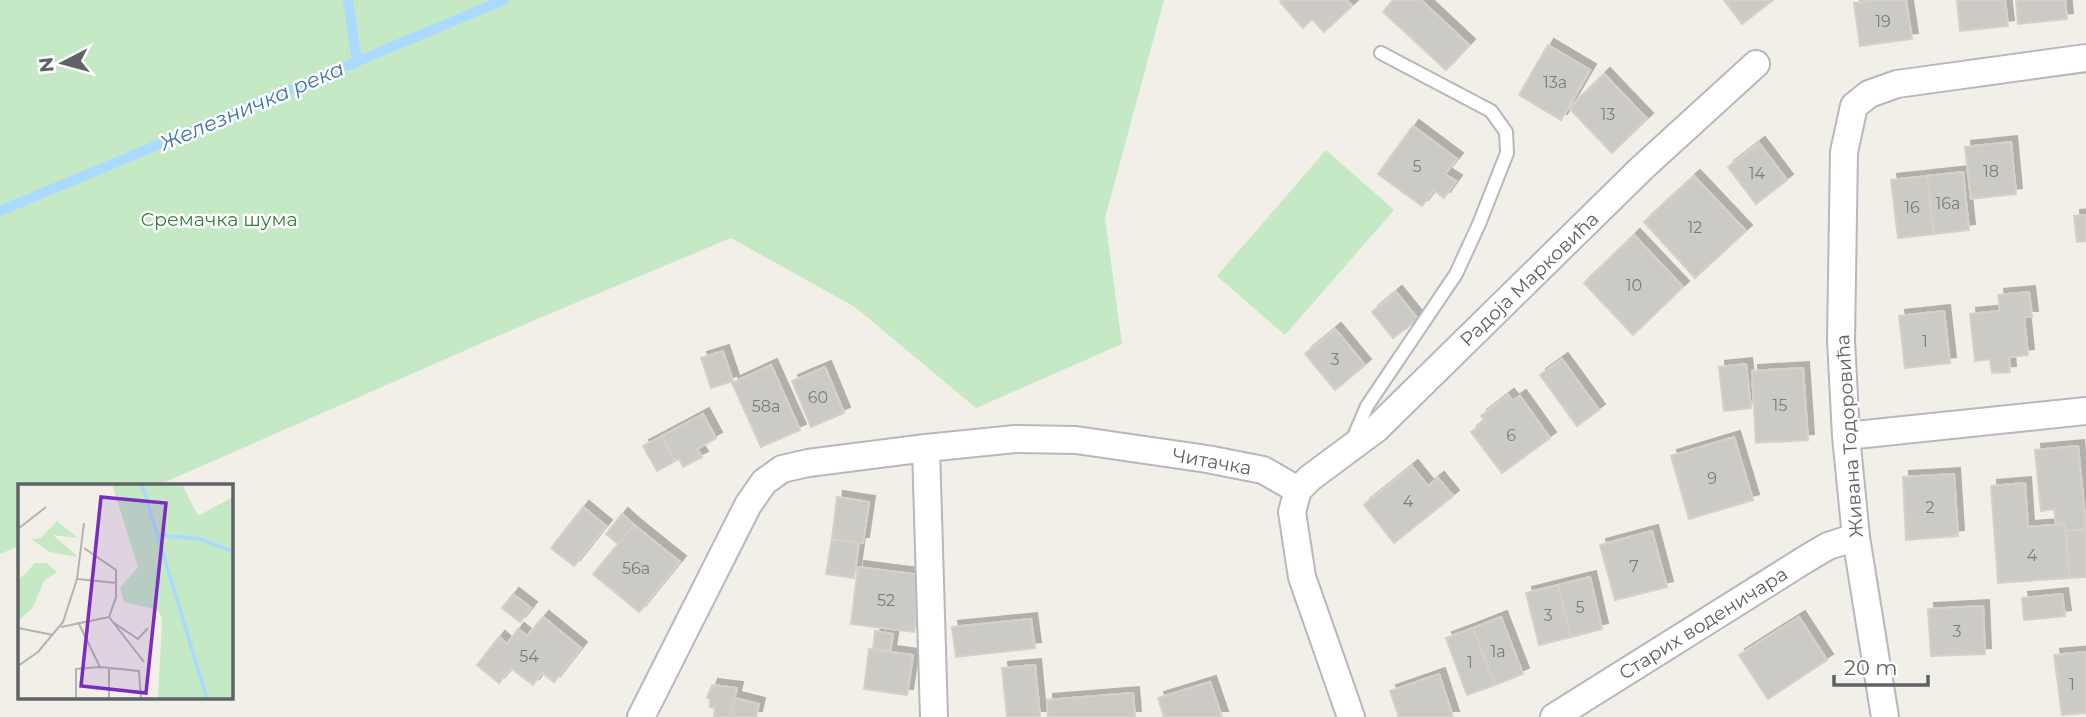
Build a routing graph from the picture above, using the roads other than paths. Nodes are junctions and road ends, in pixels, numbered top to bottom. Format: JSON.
{"nodes":[{"id":1,"x":1381,"y":53,"type":"dead end"},
{"id":2,"x":2086,"y":58,"type":"edge"},
{"id":3,"x":1756,"y":64,"type":"dead end"},
{"id":4,"x":2086,"y":411,"type":"edge"},
{"id":5,"x":1846,"y":436,"type":"junction"},
{"id":6,"x":926,"y":447,"type":"junction"},
{"id":7,"x":1348,"y":451,"type":"junction"},
{"id":8,"x":1298,"y":490,"type":"junction"},
{"id":9,"x":1856,"y":537,"type":"junction"},
{"id":10,"x":640,"y":717,"type":"edge"},
{"id":11,"x":934,"y":717,"type":"edge"},
{"id":12,"x":1351,"y":717,"type":"edge"},
{"id":13,"x":1553,"y":717,"type":"edge"},
{"id":14,"x":1885,"y":717,"type":"edge"}],
"edges":[{"from":1,"to":7,"type":"lane"},
{"from":2,"to":5,"type":"street","name":"Живана Тодоровића"},
{"from":3,"to":7,"type":"street","name":"Радоја Марковића"},
{"from":4,"to":5,"type":"street"},
{"from":5,"to":9,"type":"street","name":"Живана Тодоровића"},
{"from":6,"to":8,"type":"street","name":"Читачка"},
{"from":6,"to":10,"type":"street","name":"Читачка"},
{"from":6,"to":11,"type":"street"},
{"from":7,"to":8,"type":"street","name":"Радоја Марковића"},
{"from":8,"to":12,"type":"street"},
{"from":9,"to":13,"type":"street","name":"Старих воденичара"},
{"from":9,"to":14,"type":"street","name":"Живана Тодоровића"}]}
